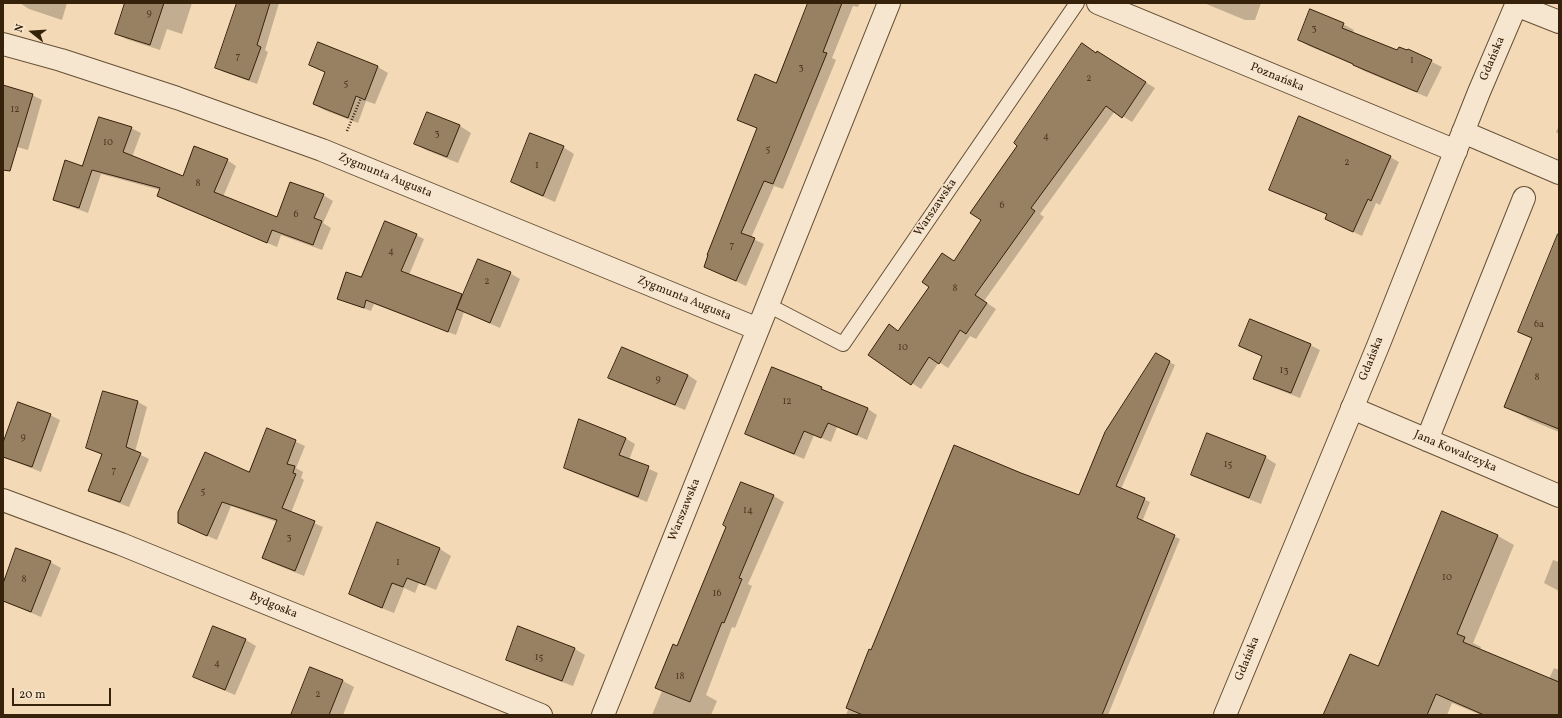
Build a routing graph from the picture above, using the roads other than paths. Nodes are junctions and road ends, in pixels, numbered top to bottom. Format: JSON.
{"nodes":[{"id":1,"x":889,"y":3,"type":"edge"},
{"id":2,"x":1077,"y":3,"type":"edge"},
{"id":3,"x":1098,"y":3,"type":"edge"},
{"id":4,"x":1517,"y":4,"type":"edge"},
{"id":5,"x":1559,"y":22,"type":"edge"},
{"id":6,"x":3,"y":44,"type":"edge"},
{"id":7,"x":1460,"y":142,"type":"junction"},
{"id":8,"x":1559,"y":173,"type":"edge"},
{"id":9,"x":1524,"y":198,"type":"dead end"},
{"id":10,"x":768,"y":305,"type":"junction"},
{"id":11,"x":758,"y":329,"type":"junction"},
{"id":12,"x":1352,"y":408,"type":"junction"},
{"id":13,"x":1427,"y":440,"type":"junction"},
{"id":14,"x":1559,"y":496,"type":"edge"},
{"id":15,"x":3,"y":500,"type":"edge"},
{"id":16,"x":541,"y":715,"type":"edge"},
{"id":17,"x":603,"y":715,"type":"edge"},
{"id":18,"x":1225,"y":715,"type":"edge"}],
"edges":[{"from":1,"to":10,"type":"street","name":"Warszawska"},
{"from":2,"to":10,"type":"lane","name":"Warszawska"},
{"from":3,"to":7,"type":"street","name":"Poznańska"},
{"from":4,"to":5,"type":"street"},
{"from":4,"to":7,"type":"street","name":"Gdańska"},
{"from":6,"to":11,"type":"street","name":"Zygmunta Augusta"},
{"from":7,"to":8,"type":"street","name":"Poznańska"},
{"from":7,"to":12,"type":"street","name":"Gdańska"},
{"from":9,"to":13,"type":"street"},
{"from":10,"to":11,"type":"street","name":"Warszawska"},
{"from":11,"to":17,"type":"street","name":"Warszawska"},
{"from":12,"to":13,"type":"street","name":"Jana Kowalczyka"},
{"from":12,"to":18,"type":"street","name":"Gdańska"},
{"from":13,"to":14,"type":"street","name":"Jana Kowalczyka"},
{"from":15,"to":16,"type":"street","name":"Bydgoska"}]}
